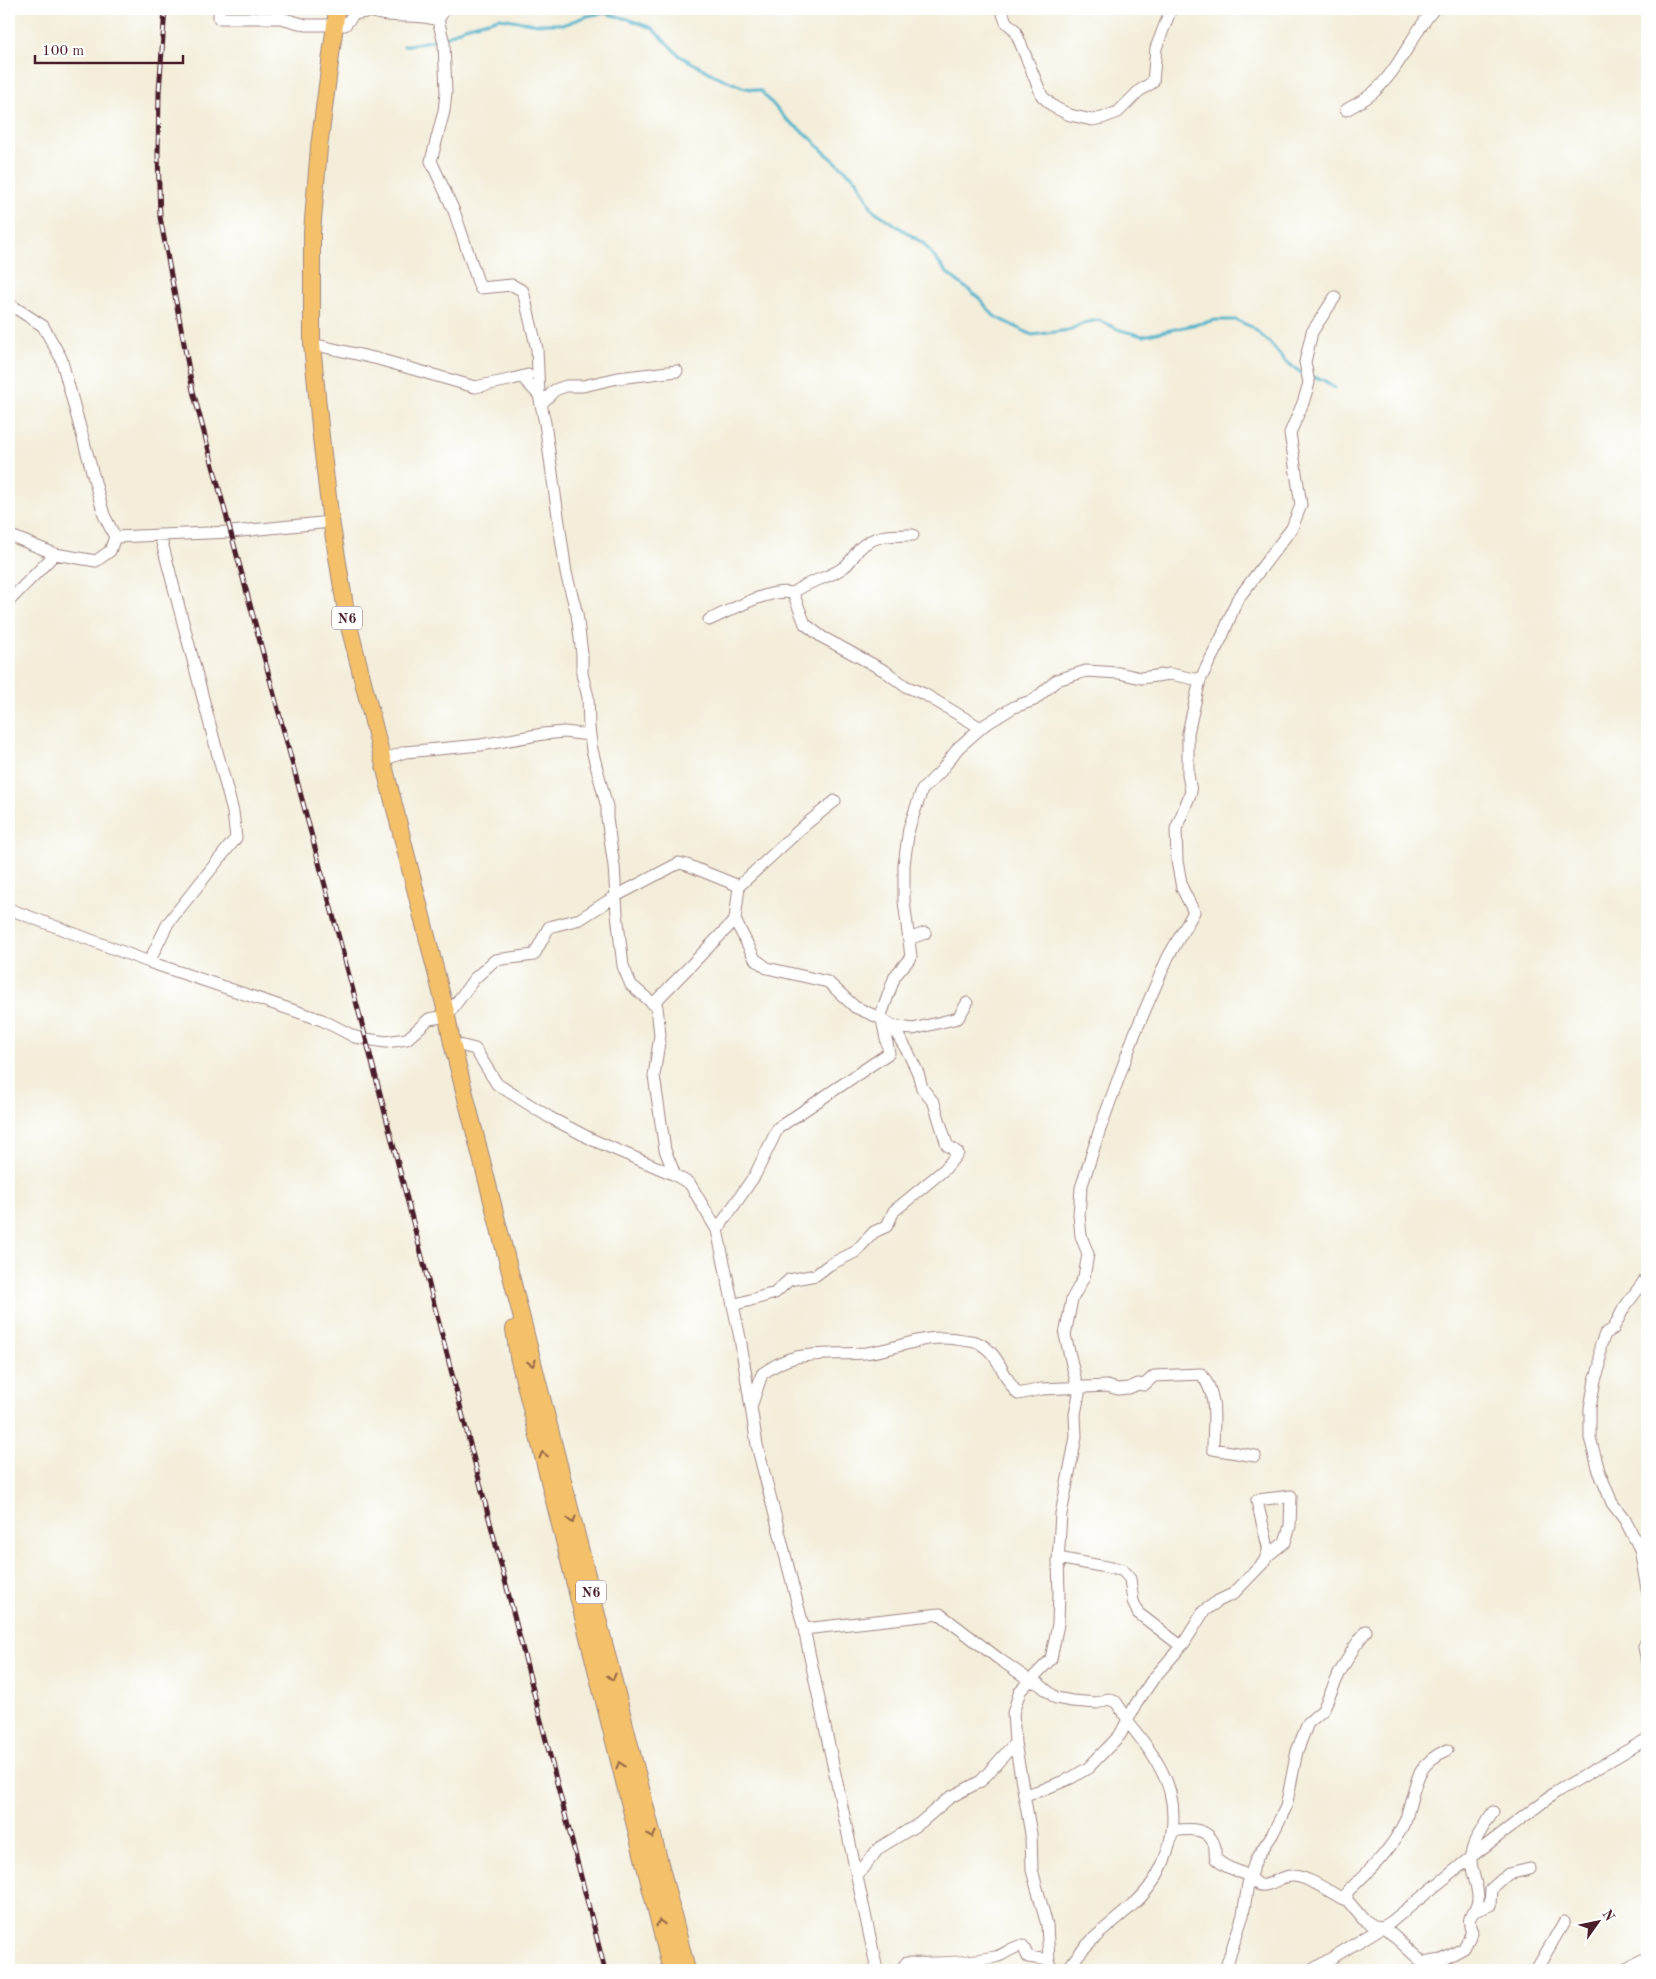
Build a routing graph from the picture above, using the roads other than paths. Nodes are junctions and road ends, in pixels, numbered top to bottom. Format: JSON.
{"nodes":[{"id":1,"x":219,"y":9,"type":"edge"},
{"id":2,"x":445,"y":9,"type":"edge"},
{"id":3,"x":1001,"y":9,"type":"edge"},
{"id":4,"x":1171,"y":9,"type":"edge"},
{"id":5,"x":1434,"y":9,"type":"edge"},
{"id":6,"x":371,"y":10,"type":"edge"},
{"id":7,"x":336,"y":17,"type":"edge"},
{"id":8,"x":438,"y":20,"type":"junction"},
{"id":9,"x":1346,"y":110,"type":"dead end"},
{"id":10,"x":1335,"y":297,"type":"dead end"},
{"id":11,"x":9,"y":306,"type":"edge"},
{"id":12,"x":312,"y":344,"type":"junction"},
{"id":13,"x":536,"y":367,"type":"junction"},
{"id":14,"x":677,"y":371,"type":"dead end"},
{"id":15,"x":522,"y":377,"type":"junction"},
{"id":16,"x":540,"y":399,"type":"junction"},
{"id":17,"x":331,"y":522,"type":"junction"},
{"id":18,"x":9,"y":535,"type":"edge"},
{"id":19,"x":160,"y":535,"type":"junction"},
{"id":20,"x":913,"y":535,"type":"dead end"},
{"id":21,"x":115,"y":537,"type":"junction"},
{"id":22,"x":55,"y":554,"type":"junction"},
{"id":23,"x":793,"y":593,"type":"junction"},
{"id":24,"x":9,"y":602,"type":"edge"},
{"id":25,"x":709,"y":620,"type":"dead end"},
{"id":26,"x":1200,"y":680,"type":"junction"},
{"id":27,"x":981,"y":728,"type":"junction"},
{"id":28,"x":590,"y":735,"type":"junction"},
{"id":29,"x":383,"y":760,"type":"junction"},
{"id":30,"x":834,"y":801,"type":"dead end"},
{"id":31,"x":739,"y":886,"type":"junction"},
{"id":32,"x":616,"y":896,"type":"junction"},
{"id":33,"x":9,"y":909,"type":"edge"},
{"id":34,"x":736,"y":920,"type":"junction"},
{"id":35,"x":925,"y":933,"type":"dead end"},
{"id":36,"x":909,"y":939,"type":"junction"},
{"id":37,"x":149,"y":962,"type":"junction"},
{"id":38,"x":653,"y":1004,"type":"junction"},
{"id":39,"x":967,"y":1004,"type":"dead end"},
{"id":40,"x":447,"y":1016,"type":"junction"},
{"id":41,"x":882,"y":1019,"type":"junction"},
{"id":42,"x":892,"y":1026,"type":"junction"},
{"id":43,"x":452,"y":1043,"type":"junction"},
{"id":44,"x":675,"y":1175,"type":"junction"},
{"id":45,"x":494,"y":1214,"type":"junction"},
{"id":46,"x":716,"y":1230,"type":"junction"},
{"id":47,"x":1647,"y":1277,"type":"edge"},
{"id":48,"x":733,"y":1305,"type":"junction"},
{"id":49,"x":1077,"y":1388,"type":"junction"},
{"id":50,"x":751,"y":1407,"type":"junction"},
{"id":51,"x":1255,"y":1456,"type":"dead end"},
{"id":52,"x":1266,"y":1557,"type":"junction"},
{"id":53,"x":1058,"y":1558,"type":"junction"},
{"id":54,"x":1647,"y":1589,"type":"edge"},
{"id":55,"x":804,"y":1629,"type":"junction"},
{"id":56,"x":1366,"y":1631,"type":"dead end"},
{"id":57,"x":1647,"y":1640,"type":"edge"},
{"id":58,"x":1181,"y":1646,"type":"junction"},
{"id":59,"x":1647,"y":1662,"type":"edge"},
{"id":60,"x":1031,"y":1681,"type":"junction"},
{"id":61,"x":1128,"y":1720,"type":"junction"},
{"id":62,"x":1647,"y":1740,"type":"edge"},
{"id":63,"x":1016,"y":1743,"type":"junction"},
{"id":64,"x":1447,"y":1750,"type":"dead end"},
{"id":65,"x":1024,"y":1795,"type":"junction"},
{"id":66,"x":1493,"y":1812,"type":"dead end"},
{"id":67,"x":1172,"y":1831,"type":"junction"},
{"id":68,"x":1471,"y":1857,"type":"junction"},
{"id":69,"x":1530,"y":1869,"type":"dead end"},
{"id":70,"x":858,"y":1874,"type":"junction"},
{"id":71,"x":1249,"y":1878,"type":"junction"},
{"id":72,"x":1347,"y":1900,"type":"junction"},
{"id":73,"x":1472,"y":1912,"type":"junction"},
{"id":74,"x":1564,"y":1922,"type":"dead end"},
{"id":75,"x":1384,"y":1927,"type":"junction"},
{"id":76,"x":1336,"y":1956,"type":"junction"},
{"id":77,"x":1647,"y":1958,"type":"edge"},
{"id":78,"x":1050,"y":1965,"type":"edge"},
{"id":79,"x":955,"y":1967,"type":"edge"},
{"id":80,"x":671,"y":1970,"type":"edge"},
{"id":81,"x":687,"y":1970,"type":"edge"},
{"id":82,"x":877,"y":1970,"type":"edge"},
{"id":83,"x":902,"y":1970,"type":"edge"},
{"id":84,"x":1068,"y":1970,"type":"edge"},
{"id":85,"x":1225,"y":1970,"type":"edge"},
{"id":86,"x":1312,"y":1970,"type":"edge"},
{"id":87,"x":1334,"y":1970,"type":"edge"},
{"id":88,"x":1536,"y":1970,"type":"edge"},
{"id":89,"x":1623,"y":1970,"type":"edge"}],
"edges":[{"from":1,"to":7,"type":"street"},
{"from":2,"to":8,"type":"street"},
{"from":3,"to":4,"type":"street"},
{"from":5,"to":9,"type":"street"},
{"from":6,"to":7,"type":"street"},
{"from":6,"to":8,"type":"street"},
{"from":7,"to":12,"type":"highway","number":"N6"},
{"from":8,"to":13,"type":"street"},
{"from":10,"to":26,"type":"street"},
{"from":11,"to":21,"type":"street"},
{"from":12,"to":15,"type":"street"},
{"from":12,"to":17,"type":"highway","number":"N6"},
{"from":13,"to":15,"type":"street"},
{"from":13,"to":16,"type":"street"},
{"from":14,"to":16,"type":"street"},
{"from":15,"to":16,"type":"street"},
{"from":16,"to":28,"type":"street"},
{"from":17,"to":19,"type":"street"},
{"from":17,"to":29,"type":"highway","number":"N6"},
{"from":18,"to":22,"type":"street"},
{"from":19,"to":21,"type":"street"},
{"from":19,"to":37,"type":"street"},
{"from":20,"to":23,"type":"street"},
{"from":21,"to":22,"type":"street"},
{"from":22,"to":24,"type":"street"},
{"from":23,"to":25,"type":"street"},
{"from":23,"to":27,"type":"street"},
{"from":26,"to":27,"type":"street"},
{"from":26,"to":49,"type":"street"},
{"from":27,"to":36,"type":"street"},
{"from":28,"to":29,"type":"street"},
{"from":28,"to":32,"type":"street"},
{"from":29,"to":40,"type":"highway","number":"N6"},
{"from":30,"to":31,"type":"street"},
{"from":31,"to":32,"type":"street"},
{"from":31,"to":34,"type":"street"},
{"from":32,"to":38,"type":"street"},
{"from":32,"to":40,"type":"street"},
{"from":33,"to":37,"type":"street"},
{"from":34,"to":38,"type":"street"},
{"from":34,"to":41,"type":"street"},
{"from":35,"to":36,"type":"street"},
{"from":36,"to":41,"type":"street"},
{"from":37,"to":40,"type":"street"},
{"from":38,"to":44,"type":"street"},
{"from":39,"to":42,"type":"street"},
{"from":40,"to":43,"type":"highway","number":"N6"},
{"from":41,"to":42,"type":"street"},
{"from":41,"to":46,"type":"street"},
{"from":42,"to":48,"type":"street"},
{"from":43,"to":44,"type":"street"},
{"from":43,"to":45,"type":"highway","number":"N6"},
{"from":44,"to":46,"type":"street"},
{"from":80,"to":45,"type":"highway","number":"N6","one_way":true},
{"from":45,"to":81,"type":"highway","number":"N6","one_way":true},
{"from":46,"to":48,"type":"street"},
{"from":47,"to":54,"type":"street"},
{"from":48,"to":50,"type":"street"},
{"from":49,"to":50,"type":"street"},
{"from":49,"to":51,"type":"street"},
{"from":49,"to":53,"type":"street"},
{"from":50,"to":55,"type":"street"},
{"from":52,"to":52,"type":"street"},
{"from":52,"to":58,"type":"street"},
{"from":53,"to":58,"type":"street"},
{"from":53,"to":60,"type":"street"},
{"from":55,"to":60,"type":"street"},
{"from":55,"to":70,"type":"street"},
{"from":56,"to":71,"type":"street"},
{"from":57,"to":59,"type":"street"},
{"from":58,"to":61,"type":"street"},
{"from":60,"to":61,"type":"street"},
{"from":60,"to":63,"type":"street"},
{"from":61,"to":65,"type":"street"},
{"from":61,"to":67,"type":"street"},
{"from":62,"to":68,"type":"street"},
{"from":63,"to":65,"type":"street"},
{"from":63,"to":70,"type":"street"},
{"from":64,"to":72,"type":"street"},
{"from":65,"to":78,"type":"street"},
{"from":66,"to":68,"type":"street"},
{"from":67,"to":71,"type":"street"},
{"from":67,"to":84,"type":"street"},
{"from":68,"to":73,"type":"street"},
{"from":68,"to":75,"type":"street"},
{"from":69,"to":73,"type":"street"},
{"from":70,"to":82,"type":"street"},
{"from":71,"to":72,"type":"street"},
{"from":71,"to":85,"type":"street"},
{"from":72,"to":75,"type":"street"},
{"from":73,"to":75,"type":"street"},
{"from":74,"to":88,"type":"street"},
{"from":75,"to":76,"type":"street"},
{"from":76,"to":86,"type":"street"},
{"from":76,"to":87,"type":"street"},
{"from":77,"to":89,"type":"street"},
{"from":78,"to":79,"type":"street"},
{"from":79,"to":83,"type":"street"}]}
